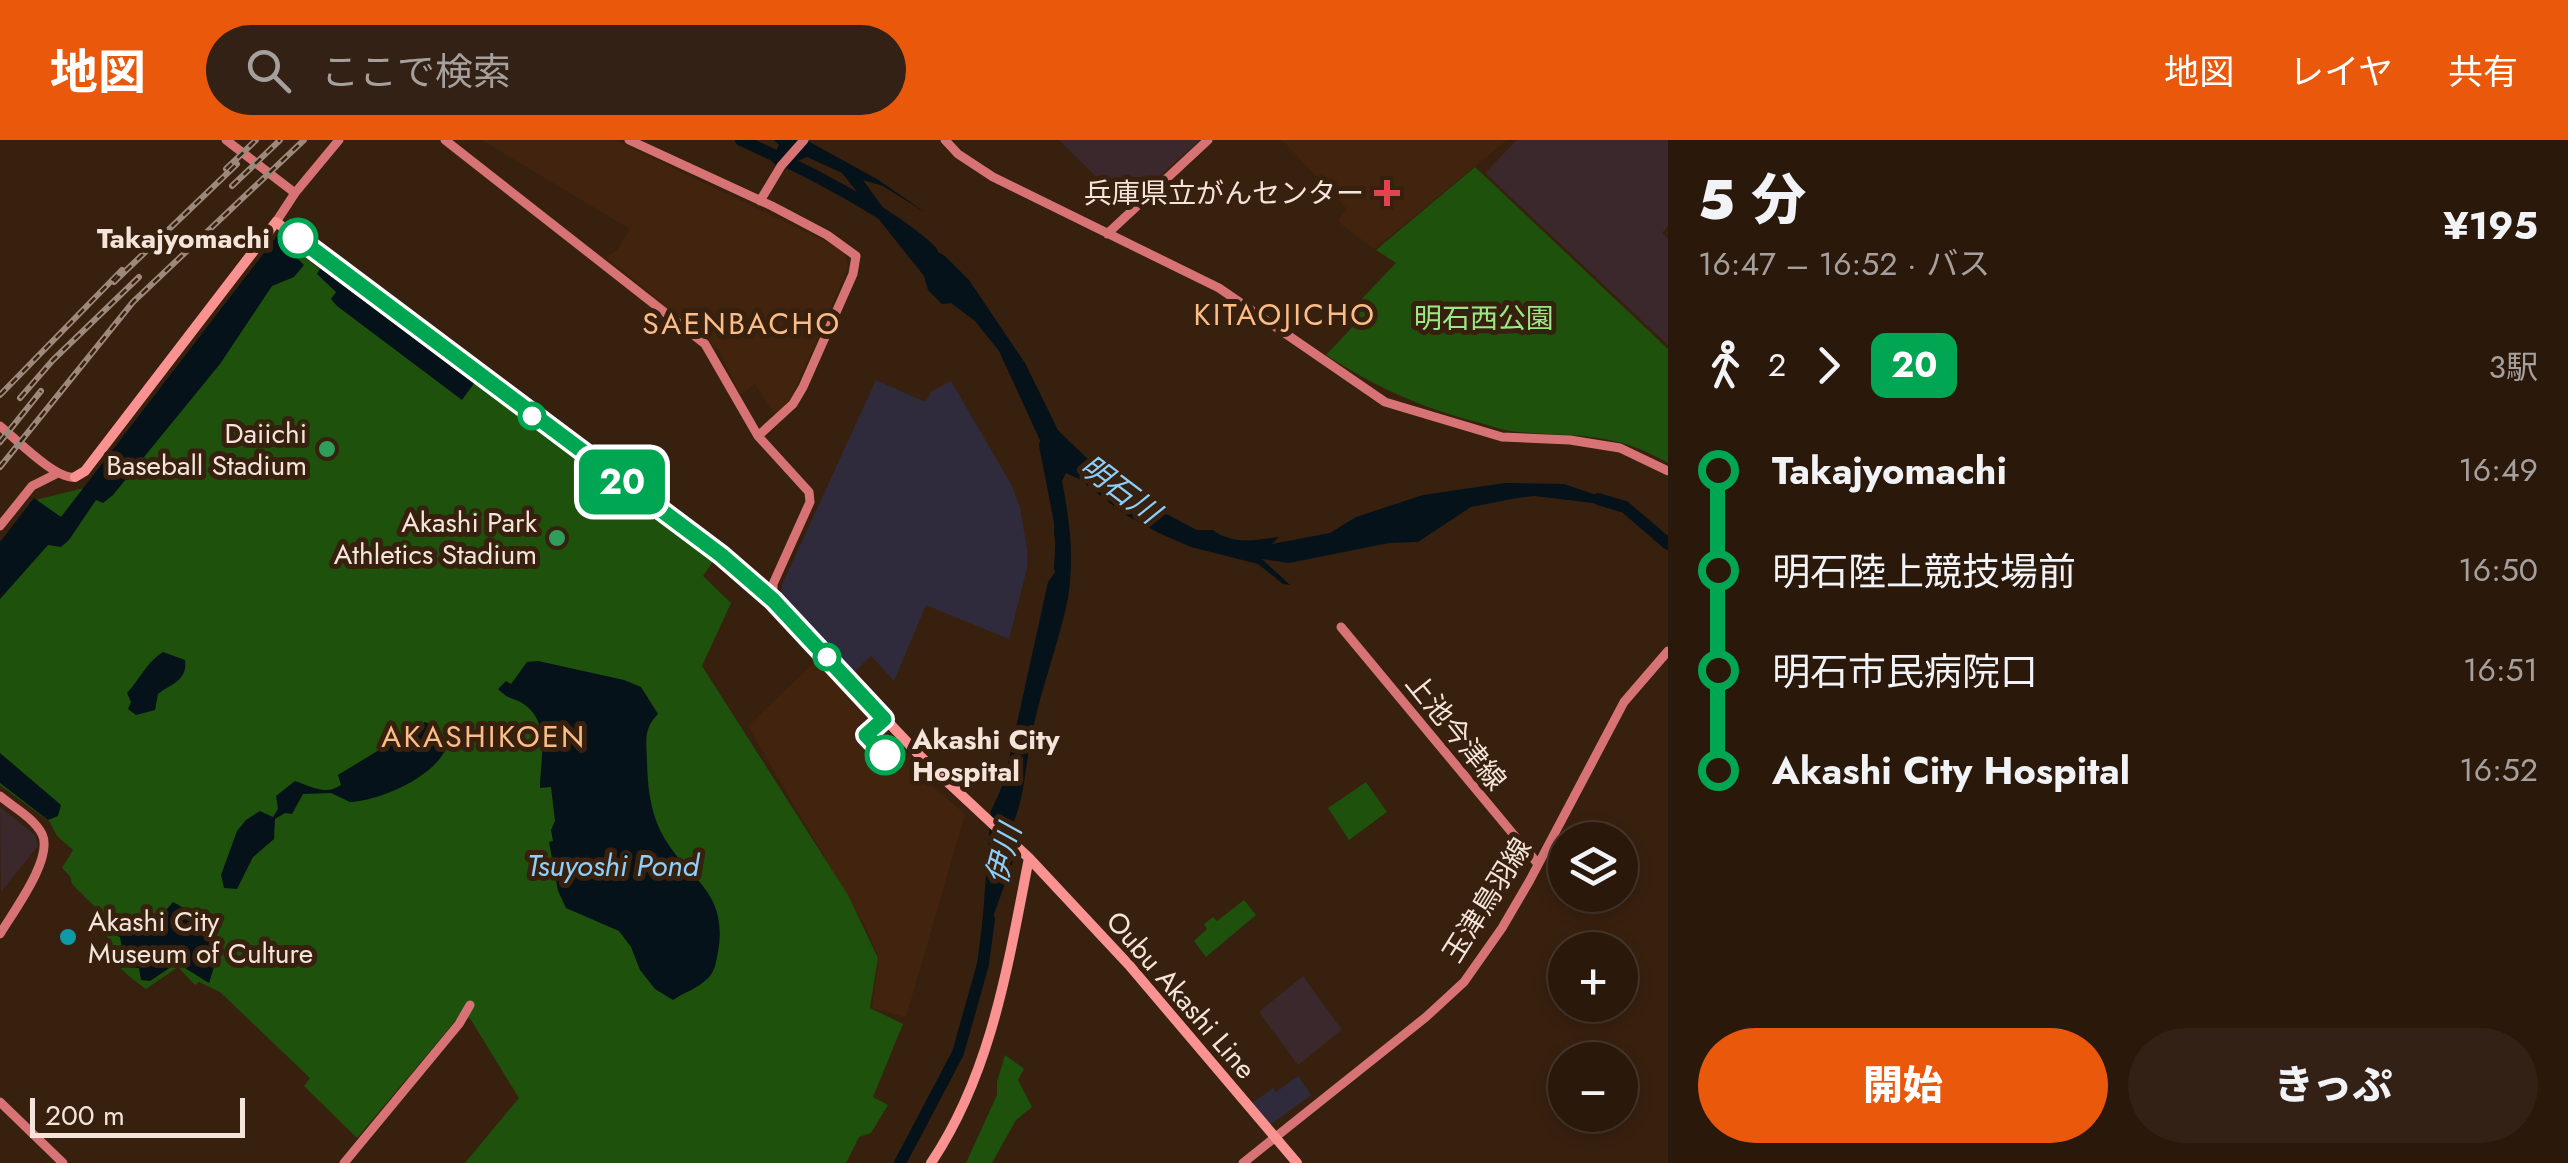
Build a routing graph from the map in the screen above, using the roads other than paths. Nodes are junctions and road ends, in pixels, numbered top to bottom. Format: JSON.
{"nodes":[{"id":1,"x":226,"y":140,"type":"edge"},
{"id":2,"x":339,"y":140,"type":"edge"},
{"id":3,"x":445,"y":140,"type":"edge"},
{"id":4,"x":629,"y":140,"type":"edge"},
{"id":5,"x":804,"y":140,"type":"edge"},
{"id":6,"x":945,"y":140,"type":"edge"},
{"id":7,"x":1208,"y":140,"type":"edge"},
{"id":8,"x":295,"y":194,"type":"junction"},
{"id":9,"x":762,"y":198,"type":"junction"},
{"id":10,"x":276,"y":222,"type":"junction"},
{"id":11,"x":1107,"y":234,"type":"junction"},
{"id":12,"x":0,"y":426,"type":"edge"},
{"id":13,"x":758,"y":436,"type":"junction"},
{"id":14,"x":1668,"y":472,"type":"edge"},
{"id":15,"x":56,"y":474,"type":"junction"},
{"id":16,"x":76,"y":477,"type":"joint"},
{"id":17,"x":0,"y":526,"type":"edge"},
{"id":18,"x":773,"y":600,"type":"junction"},
{"id":19,"x":1341,"y":627,"type":"dead end"},
{"id":20,"x":1668,"y":650,"type":"edge"},
{"id":21,"x":0,"y":796,"type":"edge"},
{"id":22,"x":1027,"y":857,"type":"junction"},
{"id":23,"x":1538,"y":864,"type":"junction"},
{"id":24,"x":0,"y":934,"type":"edge"},
{"id":25,"x":470,"y":1005,"type":"dead end"},
{"id":26,"x":0,"y":1102,"type":"edge"},
{"id":27,"x":1276,"y":1136,"type":"junction"},
{"id":28,"x":63,"y":1163,"type":"edge"},
{"id":29,"x":344,"y":1163,"type":"edge"},
{"id":30,"x":931,"y":1163,"type":"edge"},
{"id":31,"x":1244,"y":1163,"type":"edge"},
{"id":32,"x":1297,"y":1163,"type":"edge"}],
"edges":[{"from":1,"to":8,"type":"street"},
{"from":2,"to":8,"type":"street"},
{"from":3,"to":13,"type":"street"},
{"from":4,"to":9,"type":"street"},
{"from":5,"to":9,"type":"street"},
{"from":6,"to":11,"type":"street"},
{"from":7,"to":11,"type":"street"},
{"from":8,"to":10,"type":"street"},
{"from":9,"to":13,"type":"street"},
{"from":10,"to":16,"type":"main road"},
{"from":10,"to":18,"type":"main road","name":"Oubu Akashi Line"},
{"from":11,"to":14,"type":"street"},
{"from":12,"to":15,"type":"street"},
{"from":13,"to":18,"type":"street"},
{"from":15,"to":16,"type":"street"},
{"from":15,"to":17,"type":"street"},
{"from":18,"to":22,"type":"main road","name":"Oubu Akashi Line"},
{"from":19,"to":23,"type":"street","name":"上池今津線"},
{"from":20,"to":23,"type":"street","name":"玉津鳥羽線"},
{"from":21,"to":24,"type":"street"},
{"from":22,"to":27,"type":"main road","name":"Oubu Akashi Line"},
{"from":22,"to":30,"type":"main road"},
{"from":23,"to":27,"type":"street","name":"玉津鳥羽線"},
{"from":25,"to":29,"type":"street"},
{"from":26,"to":28,"type":"street"},
{"from":27,"to":31,"type":"street","name":"玉津鳥羽線"},
{"from":27,"to":32,"type":"main road","name":"Oubu Akashi Line"}]}
